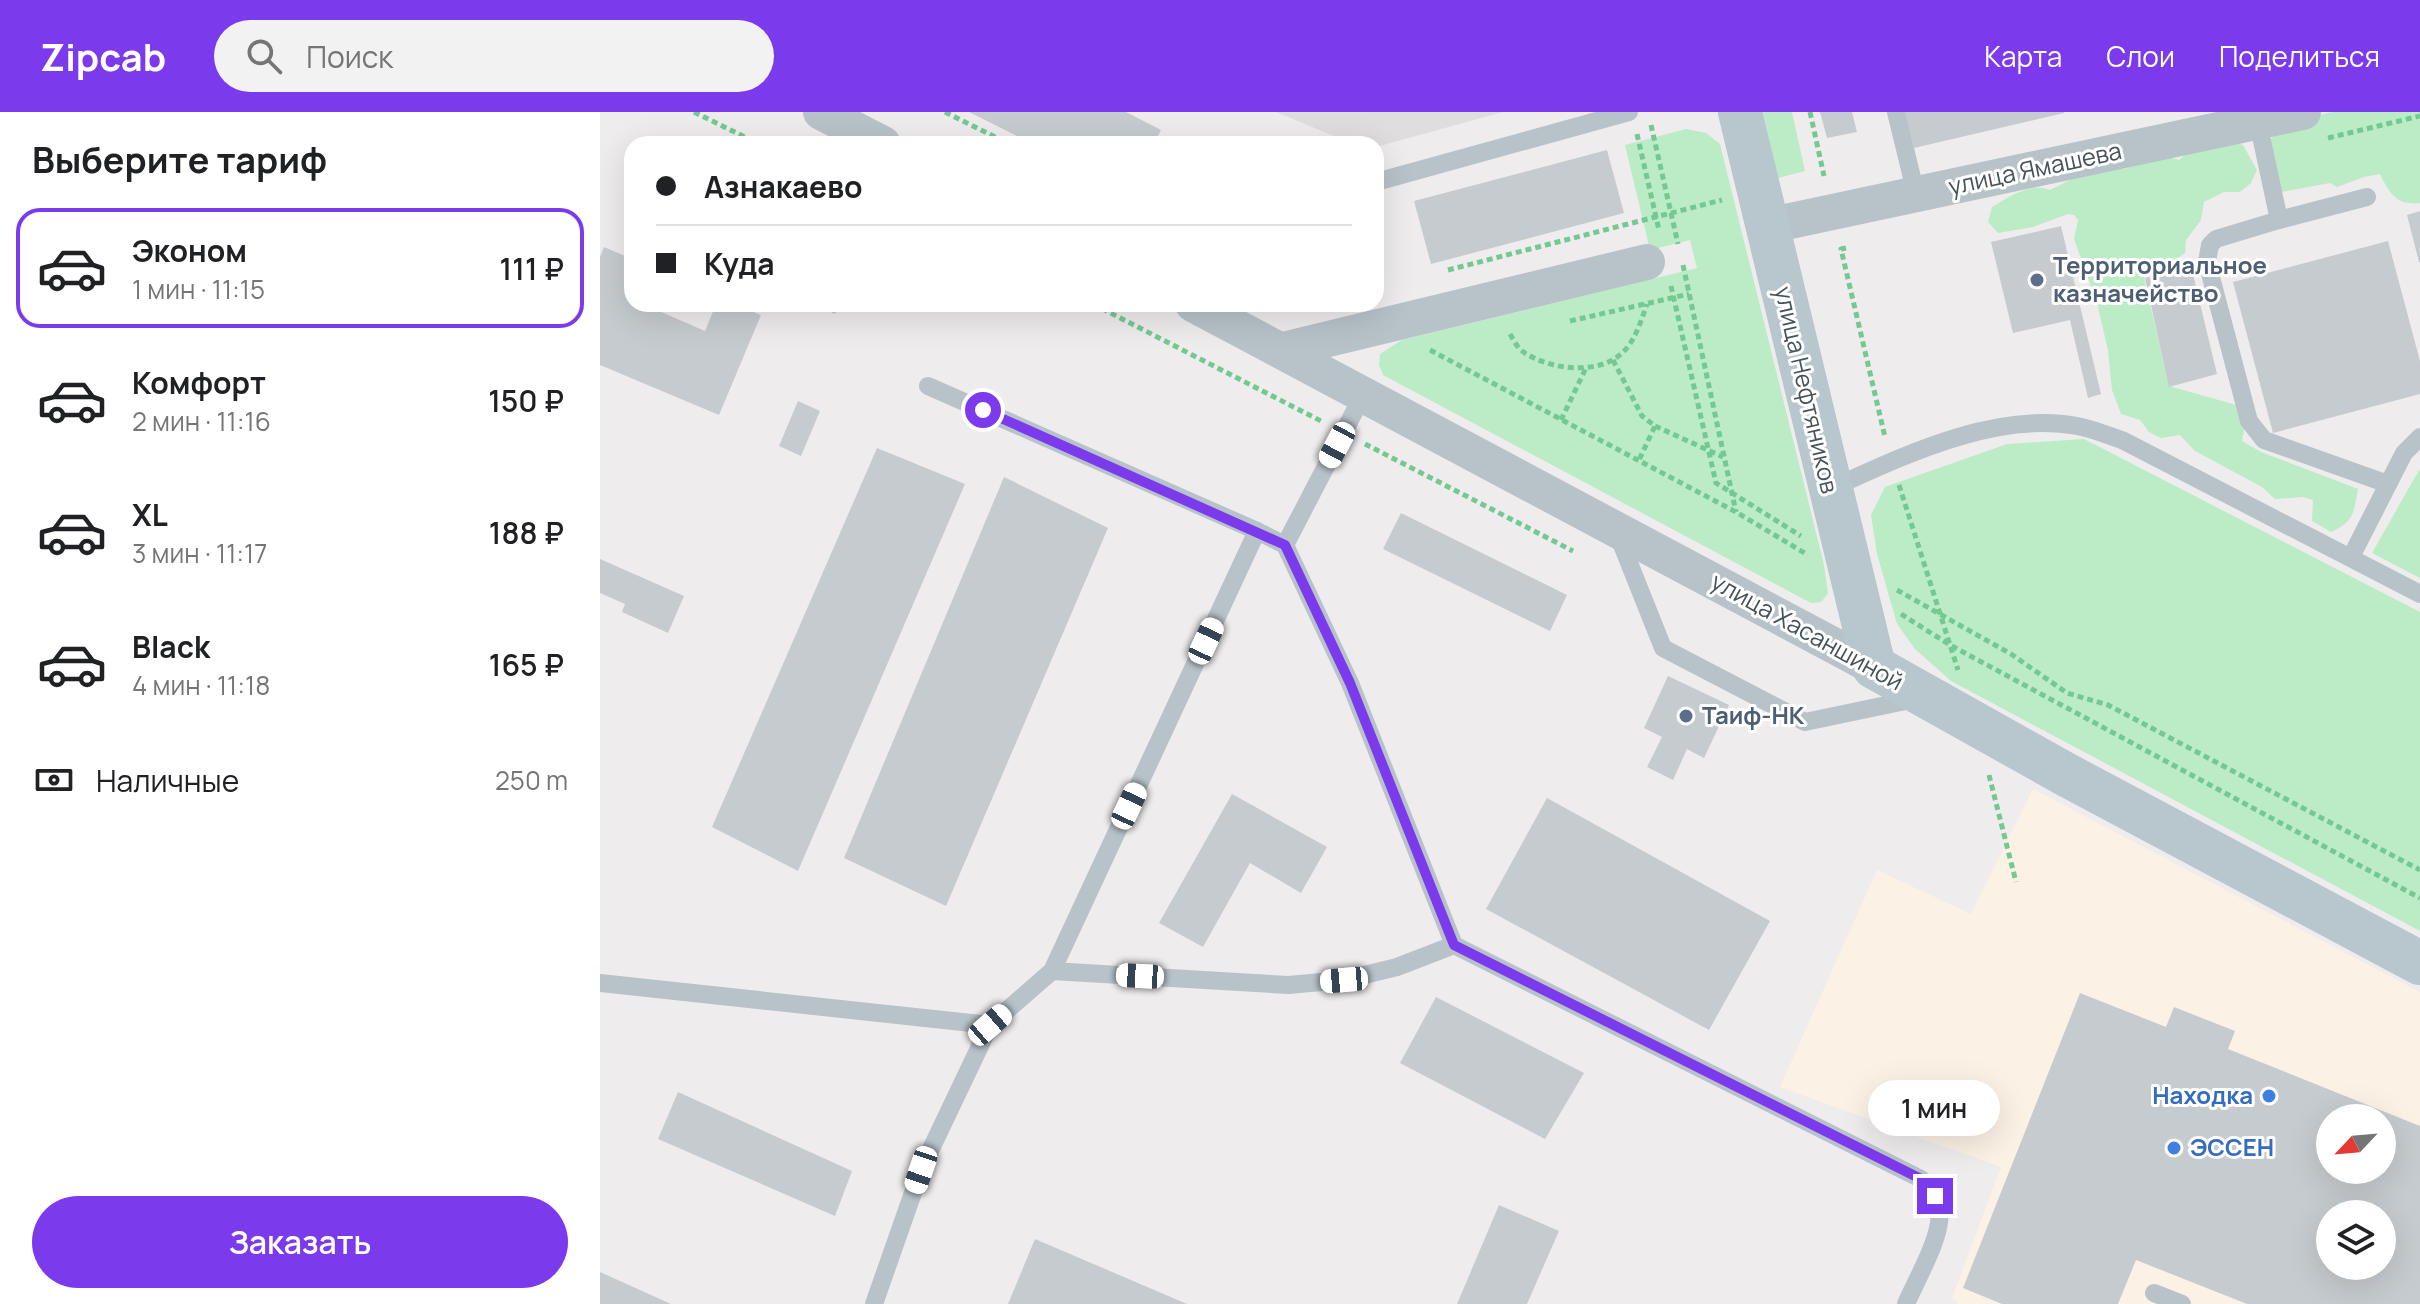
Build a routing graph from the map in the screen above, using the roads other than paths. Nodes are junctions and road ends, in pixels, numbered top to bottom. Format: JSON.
{"nodes":[{"id":1,"x":821,"y":112,"type":"edge"},
{"id":2,"x":1740,"y":112,"type":"edge"},
{"id":3,"x":1896,"y":112,"type":"edge"},
{"id":4,"x":2303,"y":112,"type":"edge"},
{"id":5,"x":1632,"y":120,"type":"edge"},
{"id":6,"x":2258,"y":122,"type":"junction"},
{"id":7,"x":868,"y":136,"type":"edge"},
{"id":8,"x":1384,"y":180,"type":"edge"},
{"id":9,"x":1916,"y":194,"type":"junction"},
{"id":10,"x":2367,"y":197,"type":"dead end"},
{"id":11,"x":2279,"y":220,"type":"junction"},
{"id":12,"x":1767,"y":226,"type":"junction"},
{"id":13,"x":1660,"y":263,"type":"road end"},
{"id":14,"x":1209,"y":312,"type":"edge"},
{"id":15,"x":1283,"y":350,"type":"junction"},
{"id":16,"x":928,"y":386,"type":"dead end"},
{"id":17,"x":1363,"y":395,"type":"junction"},
{"id":18,"x":2420,"y":437,"type":"edge"},
{"id":19,"x":2388,"y":484,"type":"junction"},
{"id":20,"x":1830,"y":489,"type":"junction"},
{"id":21,"x":1615,"y":528,"type":"junction"},
{"id":22,"x":1257,"y":531,"type":"junction"},
{"id":23,"x":1285,"y":545,"type":"junction"},
{"id":24,"x":2351,"y":557,"type":"junction"},
{"id":25,"x":2420,"y":594,"type":"edge"},
{"id":26,"x":1874,"y":667,"type":"junction"},
{"id":27,"x":1943,"y":689,"type":"junction"},
{"id":28,"x":1454,"y":945,"type":"junction"},
{"id":29,"x":2420,"y":963,"type":"edge"},
{"id":30,"x":1052,"y":971,"type":"junction"},
{"id":31,"x":600,"y":983,"type":"edge"},
{"id":32,"x":990,"y":1025,"type":"junction"},
{"id":33,"x":2154,"y":1293,"type":"dead end"},
{"id":34,"x":874,"y":1304,"type":"edge"},
{"id":35,"x":1906,"y":1304,"type":"edge"},
{"id":36,"x":2182,"y":1304,"type":"edge"}],
"edges":[{"from":1,"to":7,"type":"street"},
{"from":2,"to":12,"type":"street","name":"улица Нефтяников"},
{"from":3,"to":9,"type":"lane"},
{"from":4,"to":6,"type":"street","name":"улица Ямашева"},
{"from":5,"to":8,"type":"lane"},
{"from":6,"to":9,"type":"street","name":"улица Ямашева"},
{"from":6,"to":11,"type":"lane"},
{"from":9,"to":12,"type":"street","name":"улица Ямашева"},
{"from":10,"to":11,"type":"lane"},
{"from":11,"to":19,"type":"lane"},
{"from":12,"to":20,"type":"street","name":"улица Нефтяников"},
{"from":13,"to":15,"type":"street"},
{"from":14,"to":15,"type":"street","name":"улица Хасаншиной"},
{"from":15,"to":17,"type":"street","name":"улица Хасаншиной"},
{"from":16,"to":22,"type":"lane"},
{"from":17,"to":21,"type":"street","name":"улица Хасаншиной"},
{"from":17,"to":23,"type":"lane"},
{"from":18,"to":19,"type":"lane"},
{"from":19,"to":24,"type":"lane"},
{"from":20,"to":24,"type":"lane"},
{"from":20,"to":26,"type":"street","name":"улица Нефтяников"},
{"from":21,"to":26,"type":"street","name":"улица Хасаншиной"},
{"from":21,"to":27,"type":"lane"},
{"from":22,"to":23,"type":"lane"},
{"from":22,"to":30,"type":"lane"},
{"from":23,"to":28,"type":"lane"},
{"from":24,"to":25,"type":"lane"},
{"from":26,"to":27,"type":"street","name":"улица Хасаншиной"},
{"from":27,"to":29,"type":"street","name":"улица Хасаншиной"},
{"from":28,"to":30,"type":"lane"},
{"from":28,"to":35,"type":"lane"},
{"from":30,"to":32,"type":"lane"},
{"from":31,"to":32,"type":"lane"},
{"from":32,"to":34,"type":"lane"},
{"from":33,"to":36,"type":"lane"}]}
